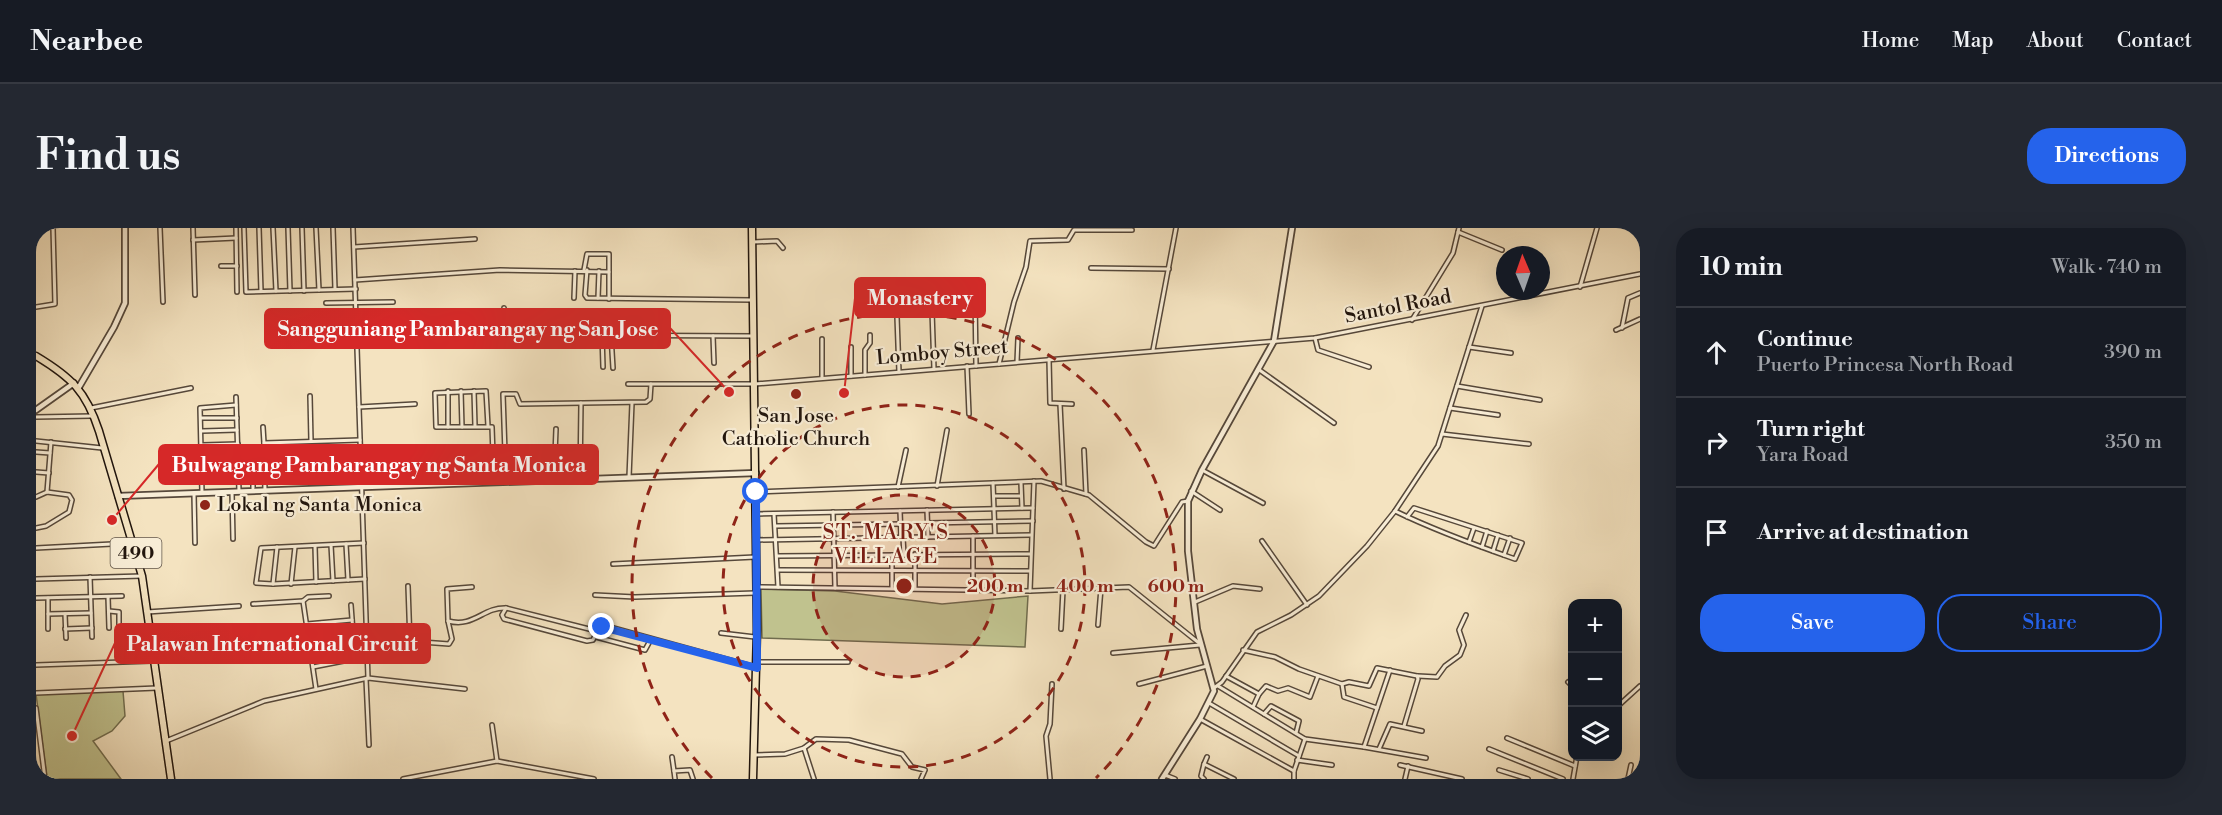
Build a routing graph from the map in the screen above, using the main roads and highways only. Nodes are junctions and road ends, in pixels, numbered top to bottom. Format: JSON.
{"nodes":[{"id":1,"x":752,"y":228,"type":"edge"},
{"id":2,"x":36,"y":356,"type":"edge"},
{"id":3,"x":171,"y":779,"type":"edge"},
{"id":4,"x":753,"y":779,"type":"edge"}],
"edges":[{"from":1,"to":4,"type":"main road"},
{"from":2,"to":3,"type":"main road","number":"490"}]}
